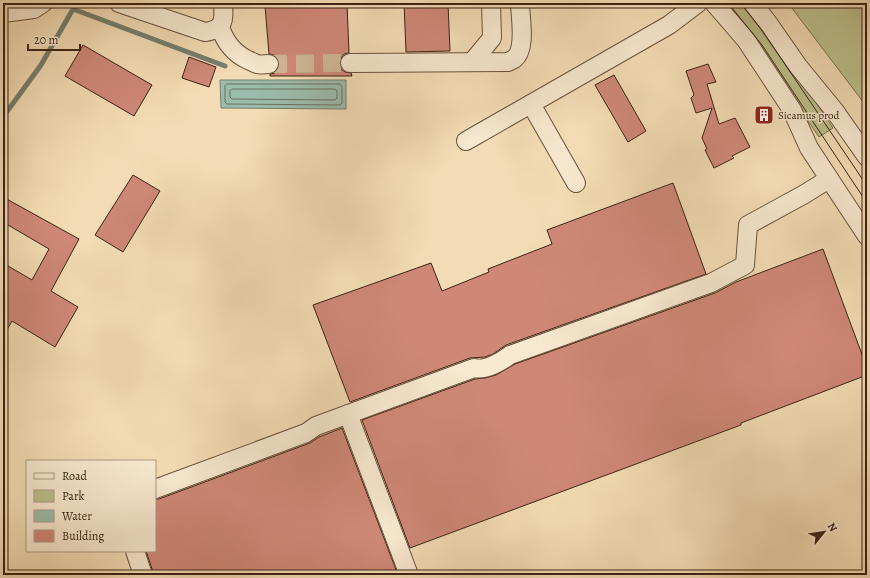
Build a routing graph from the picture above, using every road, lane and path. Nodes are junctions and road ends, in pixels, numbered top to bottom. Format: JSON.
{"nodes":[{"id":1,"x":43,"y":3,"type":"edge"},
{"id":2,"x":119,"y":3,"type":"edge"},
{"id":3,"x":223,"y":3,"type":"edge"},
{"id":4,"x":491,"y":3,"type":"edge"},
{"id":5,"x":520,"y":3,"type":"edge"},
{"id":6,"x":698,"y":3,"type":"edge"},
{"id":7,"x":714,"y":3,"type":"edge"},
{"id":8,"x":753,"y":3,"type":"edge"},
{"id":9,"x":3,"y":13,"type":"edge"},
{"id":10,"x":220,"y":27,"type":"junction"},
{"id":11,"x":472,"y":62,"type":"junction"},
{"id":12,"x":350,"y":63,"type":"tunnel mouth"},
{"id":13,"x":269,"y":64,"type":"tunnel mouth"},
{"id":14,"x":531,"y":104,"type":"junction"},
{"id":15,"x":466,"y":141,"type":"dead end"},
{"id":16,"x":867,"y":157,"type":"edge"},
{"id":17,"x":830,"y":179,"type":"junction"},
{"id":18,"x":576,"y":183,"type":"dead end"},
{"id":19,"x":867,"y":236,"type":"edge"},
{"id":20,"x":348,"y":414,"type":"junction"},
{"id":21,"x":156,"y":489,"type":"edge"},
{"id":22,"x":134,"y":552,"type":"edge"},
{"id":23,"x":143,"y":575,"type":"edge"},
{"id":24,"x":409,"y":575,"type":"edge"}],
"edges":[{"from":1,"to":9,"type":"street"},
{"from":2,"to":10,"type":"street"},
{"from":3,"to":10,"type":"street"},
{"from":4,"to":11,"type":"street"},
{"from":5,"to":11,"type":"street"},
{"from":6,"to":14,"type":"street"},
{"from":7,"to":17,"type":"street"},
{"from":8,"to":16,"type":"street"},
{"from":10,"to":13,"type":"street"},
{"from":11,"to":12,"type":"street"},
{"from":14,"to":15,"type":"street"},
{"from":14,"to":18,"type":"street"},
{"from":17,"to":19,"type":"street"},
{"from":17,"to":20,"type":"street"},
{"from":20,"to":21,"type":"street"},
{"from":20,"to":24,"type":"street"},
{"from":22,"to":23,"type":"street"}]}
